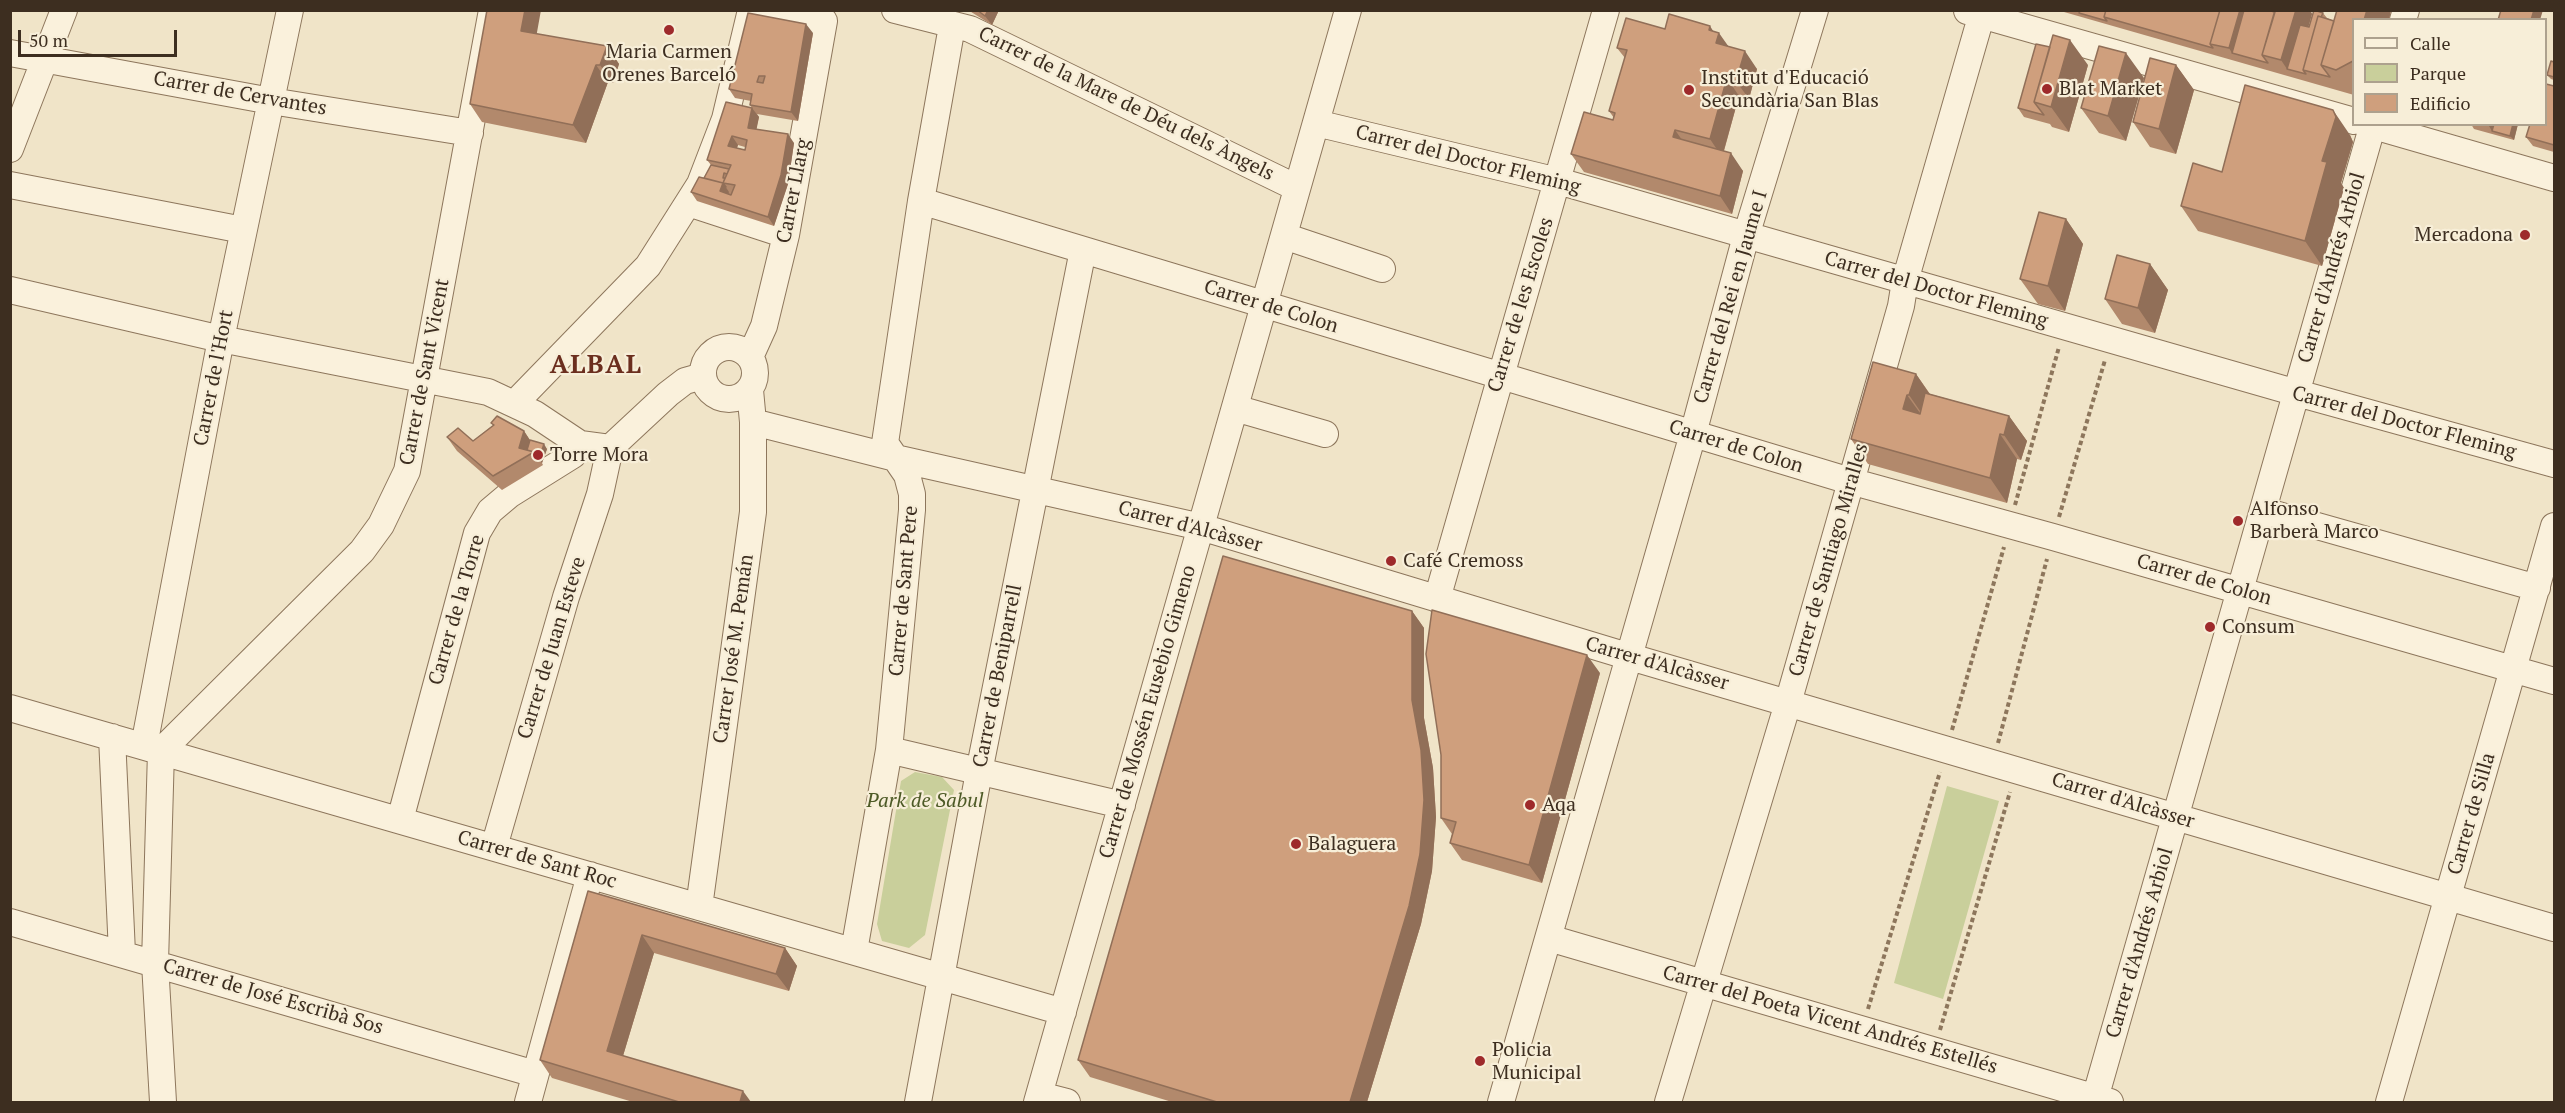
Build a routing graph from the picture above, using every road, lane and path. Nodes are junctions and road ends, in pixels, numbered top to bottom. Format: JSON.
{"nodes":[{"id":1,"x":64,"y":10,"type":"edge"},
{"id":2,"x":290,"y":10,"type":"edge"},
{"id":3,"x":492,"y":10,"type":"edge"},
{"id":4,"x":751,"y":10,"type":"edge"},
{"id":5,"x":767,"y":10,"type":"edge"},
{"id":6,"x":895,"y":10,"type":"edge"},
{"id":7,"x":1348,"y":10,"type":"edge"},
{"id":8,"x":1606,"y":10,"type":"edge"},
{"id":9,"x":1815,"y":10,"type":"edge"},
{"id":10,"x":899,"y":11,"type":"edge"},
{"id":11,"x":1977,"y":12,"type":"edge"},
{"id":12,"x":833,"y":16,"type":"edge"},
{"id":13,"x":952,"y":26,"type":"junction"},
{"id":14,"x":10,"y":53,"type":"edge"},
{"id":15,"x":47,"y":60,"type":"junction"},
{"id":16,"x":271,"y":101,"type":"junction"},
{"id":17,"x":2352,"y":120,"type":"edge"},
{"id":18,"x":1316,"y":123,"type":"junction"},
{"id":19,"x":2365,"y":126,"type":"edge"},
{"id":20,"x":2373,"y":126,"type":"edge"},
{"id":21,"x":470,"y":133,"type":"junction"},
{"id":22,"x":12,"y":147,"type":"edge"},
{"id":23,"x":2554,"y":178,"type":"edge"},
{"id":24,"x":1558,"y":181,"type":"junction"},
{"id":25,"x":10,"y":185,"type":"edge"},
{"id":26,"x":1298,"y":188,"type":"junction"},
{"id":27,"x":921,"y":201,"type":"junction"},
{"id":28,"x":688,"y":203,"type":"junction"},
{"id":29,"x":243,"y":230,"type":"junction"},
{"id":30,"x":786,"y":235,"type":"junction"},
{"id":31,"x":1746,"y":236,"type":"junction"},
{"id":32,"x":1284,"y":237,"type":"junction"},
{"id":33,"x":1083,"y":250,"type":"junction"},
{"id":34,"x":1382,"y":268,"type":"dead end"},
{"id":35,"x":1905,"y":281,"type":"junction"},
{"id":36,"x":10,"y":290,"type":"edge"},
{"id":37,"x":1264,"y":305,"type":"junction"},
{"id":38,"x":2065,"y":327,"type":"junction"},
{"id":39,"x":221,"y":339,"type":"junction"},
{"id":40,"x":750,"y":357,"type":"junction"},
{"id":41,"x":703,"y":375,"type":"junction"},
{"id":42,"x":1500,"y":376,"type":"junction"},
{"id":43,"x":425,"y":379,"type":"junction"},
{"id":44,"x":750,"y":390,"type":"junction"},
{"id":45,"x":2297,"y":393,"type":"junction"},
{"id":46,"x":515,"y":403,"type":"junction"},
{"id":47,"x":1235,"y":408,"type":"junction"},
{"id":48,"x":753,"y":422,"type":"junction"},
{"id":49,"x":1325,"y":434,"type":"dead end"},
{"id":50,"x":1693,"y":434,"type":"junction"},
{"id":51,"x":580,"y":444,"type":"junction"},
{"id":52,"x":610,"y":448,"type":"junction"},
{"id":53,"x":895,"y":458,"type":"junction"},
{"id":54,"x":2554,"y":464,"type":"edge"},
{"id":55,"x":1850,"y":482,"type":"junction"},
{"id":56,"x":1035,"y":490,"type":"junction"},
{"id":57,"x":2264,"y":511,"type":"junction"},
{"id":58,"x":2010,"y":525,"type":"junction"},
{"id":59,"x":2554,"y":526,"type":"edge"},
{"id":60,"x":1201,"y":527,"type":"junction"},
{"id":61,"x":2537,"y":588,"type":"junction"},
{"id":62,"x":2242,"y":591,"type":"junction"},
{"id":63,"x":1437,"y":599,"type":"junction"},
{"id":64,"x":1627,"y":656,"type":"junction"},
{"id":65,"x":2514,"y":669,"type":"junction"},
{"id":66,"x":2554,"y":681,"type":"edge"},
{"id":67,"x":1788,"y":703,"type":"junction"},
{"id":68,"x":10,"y":708,"type":"edge"},
{"id":69,"x":112,"y":737,"type":"junction"},
{"id":70,"x":1947,"y":748,"type":"junction"},
{"id":71,"x":153,"y":749,"type":"junction"},
{"id":72,"x":889,"y":750,"type":"junction"},
{"id":73,"x":2017,"y":769,"type":"junction"},
{"id":74,"x":979,"y":772,"type":"junction"},
{"id":75,"x":1122,"y":805,"type":"junction"},
{"id":76,"x":2175,"y":818,"type":"junction"},
{"id":77,"x":400,"y":820,"type":"junction"},
{"id":78,"x":494,"y":847,"type":"junction"},
{"id":79,"x":590,"y":875,"type":"junction"},
{"id":80,"x":2449,"y":897,"type":"junction"},
{"id":81,"x":699,"y":907,"type":"junction"},
{"id":82,"x":10,"y":921,"type":"edge"},
{"id":83,"x":2554,"y":928,"type":"edge"},
{"id":84,"x":1549,"y":938,"type":"junction"},
{"id":85,"x":854,"y":951,"type":"junction"},
{"id":86,"x":122,"y":953,"type":"junction"},
{"id":87,"x":154,"y":963,"type":"junction"},
{"id":88,"x":942,"y":977,"type":"junction"},
{"id":89,"x":1704,"y":983,"type":"junction"},
{"id":90,"x":1063,"y":1011,"type":"junction"},
{"id":91,"x":1862,"y":1029,"type":"junction"},
{"id":92,"x":1934,"y":1050,"type":"junction"},
{"id":93,"x":535,"y":1074,"type":"junction"},
{"id":94,"x":1039,"y":1099,"type":"edge"},
{"id":95,"x":2100,"y":1101,"type":"edge"},
{"id":96,"x":163,"y":1102,"type":"edge"},
{"id":97,"x":528,"y":1102,"type":"edge"},
{"id":98,"x":918,"y":1102,"type":"edge"},
{"id":99,"x":1067,"y":1102,"type":"edge"},
{"id":100,"x":1501,"y":1102,"type":"edge"},
{"id":101,"x":1668,"y":1102,"type":"edge"},
{"id":102,"x":2389,"y":1102,"type":"edge"}],
"edges":[{"from":1,"to":15,"type":"street"},
{"from":2,"to":16,"type":"street","name":"Carrer de l'Hort"},
{"from":3,"to":21,"type":"street","name":"Carrer de Sant Vicent"},
{"from":4,"to":28,"type":"street"},
{"from":5,"to":12,"type":"street"},
{"from":6,"to":10,"type":"street","name":"Carrer de la Mare de Déu dels Àngels"},
{"from":7,"to":18,"type":"street","name":"Carrer de Mossén Eusebio Gimeno"},
{"from":8,"to":24,"type":"street","name":"Carrer de les Escoles"},
{"from":9,"to":31,"type":"street","name":"Carrer del Rei en Jaume I"},
{"from":10,"to":13,"type":"street","name":"Carrer de la Mare de Déu dels Àngels"},
{"from":11,"to":17,"type":"street"},
{"from":11,"to":35,"type":"street","name":"Carrer de Santiago Miralles"},
{"from":12,"to":30,"type":"street","name":"Carrer Llarg"},
{"from":13,"to":26,"type":"street","name":"Carrer de la Mare de Déu dels Àngels"},
{"from":13,"to":27,"type":"street","name":"Carrer de Sant Pere"},
{"from":14,"to":15,"type":"street","name":"Carrer de Cervantes"},
{"from":15,"to":16,"type":"street","name":"Carrer de Cervantes"},
{"from":15,"to":22,"type":"street"},
{"from":16,"to":21,"type":"street","name":"Carrer de Cervantes"},
{"from":16,"to":29,"type":"street","name":"Carrer de l'Hort"},
{"from":18,"to":24,"type":"street","name":"Carrer del Doctor Fleming"},
{"from":18,"to":26,"type":"street","name":"Carrer de Mossén Eusebio Gimeno"},
{"from":19,"to":45,"type":"street","name":"Carrer d'Andrés Arbiol"},
{"from":20,"to":23,"type":"street"},
{"from":21,"to":43,"type":"street","name":"Carrer de Sant Vicent"},
{"from":24,"to":31,"type":"street","name":"Carrer del Doctor Fleming"},
{"from":24,"to":42,"type":"street","name":"Carrer de les Escoles"},
{"from":25,"to":29,"type":"street"},
{"from":26,"to":32,"type":"street","name":"Carrer de Mossén Eusebio Gimeno"},
{"from":27,"to":33,"type":"street","name":"Carrer de Colon"},
{"from":27,"to":53,"type":"street","name":"Carrer de Sant Pere"},
{"from":28,"to":30,"type":"street"},
{"from":28,"to":46,"type":"street"},
{"from":29,"to":39,"type":"street","name":"Carrer de l'Hort"},
{"from":30,"to":40,"type":"street","name":"Carrer Llarg"},
{"from":31,"to":35,"type":"street","name":"Carrer del Doctor Fleming"},
{"from":31,"to":50,"type":"street","name":"Carrer del Rei en Jaume I"},
{"from":32,"to":34,"type":"street"},
{"from":32,"to":37,"type":"street","name":"Carrer de Mossén Eusebio Gimeno"},
{"from":33,"to":37,"type":"street","name":"Carrer de Colon"},
{"from":33,"to":56,"type":"street","name":"Carrer de Beniparrell"},
{"from":35,"to":38,"type":"street","name":"Carrer del Doctor Fleming"},
{"from":35,"to":55,"type":"street","name":"Carrer de Santiago Miralles"},
{"from":36,"to":39,"type":"street"},
{"from":37,"to":42,"type":"street","name":"Carrer de Colon"},
{"from":37,"to":47,"type":"street","name":"Carrer de Mossén Eusebio Gimeno"},
{"from":38,"to":45,"type":"street","name":"Carrer del Doctor Fleming"},
{"from":38,"to":58,"type":"path"},
{"from":39,"to":43,"type":"street"},
{"from":39,"to":71,"type":"street","name":"Carrer de l'Hort"},
{"from":40,"to":41,"type":"street"},
{"from":40,"to":44,"type":"street"},
{"from":41,"to":44,"type":"street"},
{"from":41,"to":52,"type":"street"},
{"from":42,"to":50,"type":"street","name":"Carrer de Colon"},
{"from":42,"to":63,"type":"street","name":"Carrer de les Escoles"},
{"from":43,"to":46,"type":"street"},
{"from":43,"to":71,"type":"street","name":"Carrer de Sant Vicent"},
{"from":44,"to":48,"type":"street","name":"Carrer José M. Pemán"},
{"from":45,"to":54,"type":"street","name":"Carrer del Doctor Fleming"},
{"from":45,"to":57,"type":"street","name":"Carrer d'Andrés Arbiol"},
{"from":46,"to":51,"type":"street"},
{"from":47,"to":49,"type":"street"},
{"from":47,"to":60,"type":"street","name":"Carrer de Mossén Eusebio Gimeno"},
{"from":48,"to":53,"type":"street","name":"Carrer d'Alcàsser"},
{"from":48,"to":81,"type":"street","name":"Carrer José M. Pemán"},
{"from":50,"to":55,"type":"street","name":"Carrer de Colon"},
{"from":50,"to":64,"type":"street","name":"Carrer del Rei en Jaume I"},
{"from":51,"to":52,"type":"street"},
{"from":51,"to":77,"type":"street","name":"Carrer de la Torre"},
{"from":52,"to":78,"type":"street","name":"Carrer de Juan Esteve"},
{"from":53,"to":56,"type":"street","name":"Carrer d'Alcàsser"},
{"from":53,"to":72,"type":"street","name":"Carrer de Sant Pere"},
{"from":55,"to":58,"type":"street","name":"Carrer de Colon"},
{"from":55,"to":67,"type":"street","name":"Carrer de Santiago Miralles"},
{"from":56,"to":60,"type":"street","name":"Carrer d'Alcàsser"},
{"from":56,"to":74,"type":"street","name":"Carrer de Beniparrell"},
{"from":57,"to":61,"type":"street"},
{"from":57,"to":62,"type":"street","name":"Carrer d'Andrés Arbiol"},
{"from":58,"to":62,"type":"street","name":"Carrer de Colon"},
{"from":58,"to":70,"type":"path"},
{"from":59,"to":61,"type":"street","name":"Carrer de Silla"},
{"from":60,"to":63,"type":"street","name":"Carrer d'Alcàsser"},
{"from":60,"to":75,"type":"street","name":"Carrer de Mossén Eusebio Gimeno"},
{"from":61,"to":65,"type":"street","name":"Carrer de Silla"},
{"from":62,"to":65,"type":"street","name":"Carrer de Colon"},
{"from":62,"to":76,"type":"street","name":"Carrer d'Andrés Arbiol"},
{"from":63,"to":64,"type":"street","name":"Carrer d'Alcàsser"},
{"from":64,"to":67,"type":"street","name":"Carrer d'Alcàsser"},
{"from":64,"to":84,"type":"street","name":"Carrer del Rei en Jaume I"},
{"from":65,"to":66,"type":"street","name":"Carrer de Colon"},
{"from":65,"to":80,"type":"street","name":"Carrer de Silla"},
{"from":67,"to":70,"type":"street","name":"Carrer d'Alcàsser"},
{"from":67,"to":89,"type":"street","name":"Carrer de Santiago Miralles"},
{"from":68,"to":69,"type":"street","name":"Carrer de Sant Roc"},
{"from":69,"to":71,"type":"street","name":"Carrer de Sant Roc"},
{"from":69,"to":86,"type":"street"},
{"from":70,"to":73,"type":"street","name":"Carrer d'Alcàsser"},
{"from":70,"to":91,"type":"path"},
{"from":71,"to":77,"type":"street","name":"Carrer de Sant Roc"},
{"from":71,"to":87,"type":"street","name":"Carrer de l'Hort"},
{"from":72,"to":74,"type":"street"},
{"from":72,"to":85,"type":"street","name":"Carrer de Sant Pere"},
{"from":73,"to":76,"type":"street","name":"Carrer d'Alcàsser"},
{"from":73,"to":92,"type":"path"},
{"from":74,"to":75,"type":"street"},
{"from":74,"to":88,"type":"street","name":"Carrer de Beniparrell"},
{"from":75,"to":90,"type":"street","name":"Carrer de Mossén Eusebio Gimeno"},
{"from":76,"to":80,"type":"street","name":"Carrer d'Alcàsser"},
{"from":76,"to":95,"type":"street","name":"Carrer d'Andrés Arbiol"},
{"from":77,"to":78,"type":"street","name":"Carrer de Sant Roc"},
{"from":78,"to":79,"type":"street","name":"Carrer de Sant Roc"},
{"from":79,"to":81,"type":"street","name":"Carrer de Sant Roc"},
{"from":79,"to":93,"type":"street"},
{"from":80,"to":83,"type":"street","name":"Carrer d'Alcàsser"},
{"from":80,"to":102,"type":"street","name":"Carrer de Silla"},
{"from":81,"to":85,"type":"street","name":"Carrer de Sant Roc"},
{"from":82,"to":86,"type":"street","name":"Carrer de José Escribà Sos"},
{"from":84,"to":89,"type":"street","name":"Carrer del Poeta Vicent Andrés Estellés"},
{"from":84,"to":100,"type":"street","name":"Carrer del Rei en Jaume I"},
{"from":85,"to":88,"type":"street","name":"Carrer de Sant Roc"},
{"from":86,"to":87,"type":"street","name":"Carrer de José Escribà Sos"},
{"from":87,"to":93,"type":"street","name":"Carrer de José Escribà Sos"},
{"from":87,"to":96,"type":"street","name":"Carrer de l'Hort"},
{"from":88,"to":90,"type":"street","name":"Carrer de Sant Roc"},
{"from":88,"to":98,"type":"street","name":"Carrer de Beniparrell"},
{"from":89,"to":91,"type":"street","name":"Carrer del Poeta Vicent Andrés Estellés"},
{"from":89,"to":101,"type":"street","name":"Carrer de Santiago Miralles"},
{"from":90,"to":94,"type":"street","name":"Carrer de Mossén Eusebio Gimeno"},
{"from":91,"to":92,"type":"street","name":"Carrer del Poeta Vicent Andrés Estellés"},
{"from":92,"to":95,"type":"street","name":"Carrer del Poeta Vicent Andrés Estellés"},
{"from":93,"to":97,"type":"street"},
{"from":94,"to":99,"type":"street"}]}
